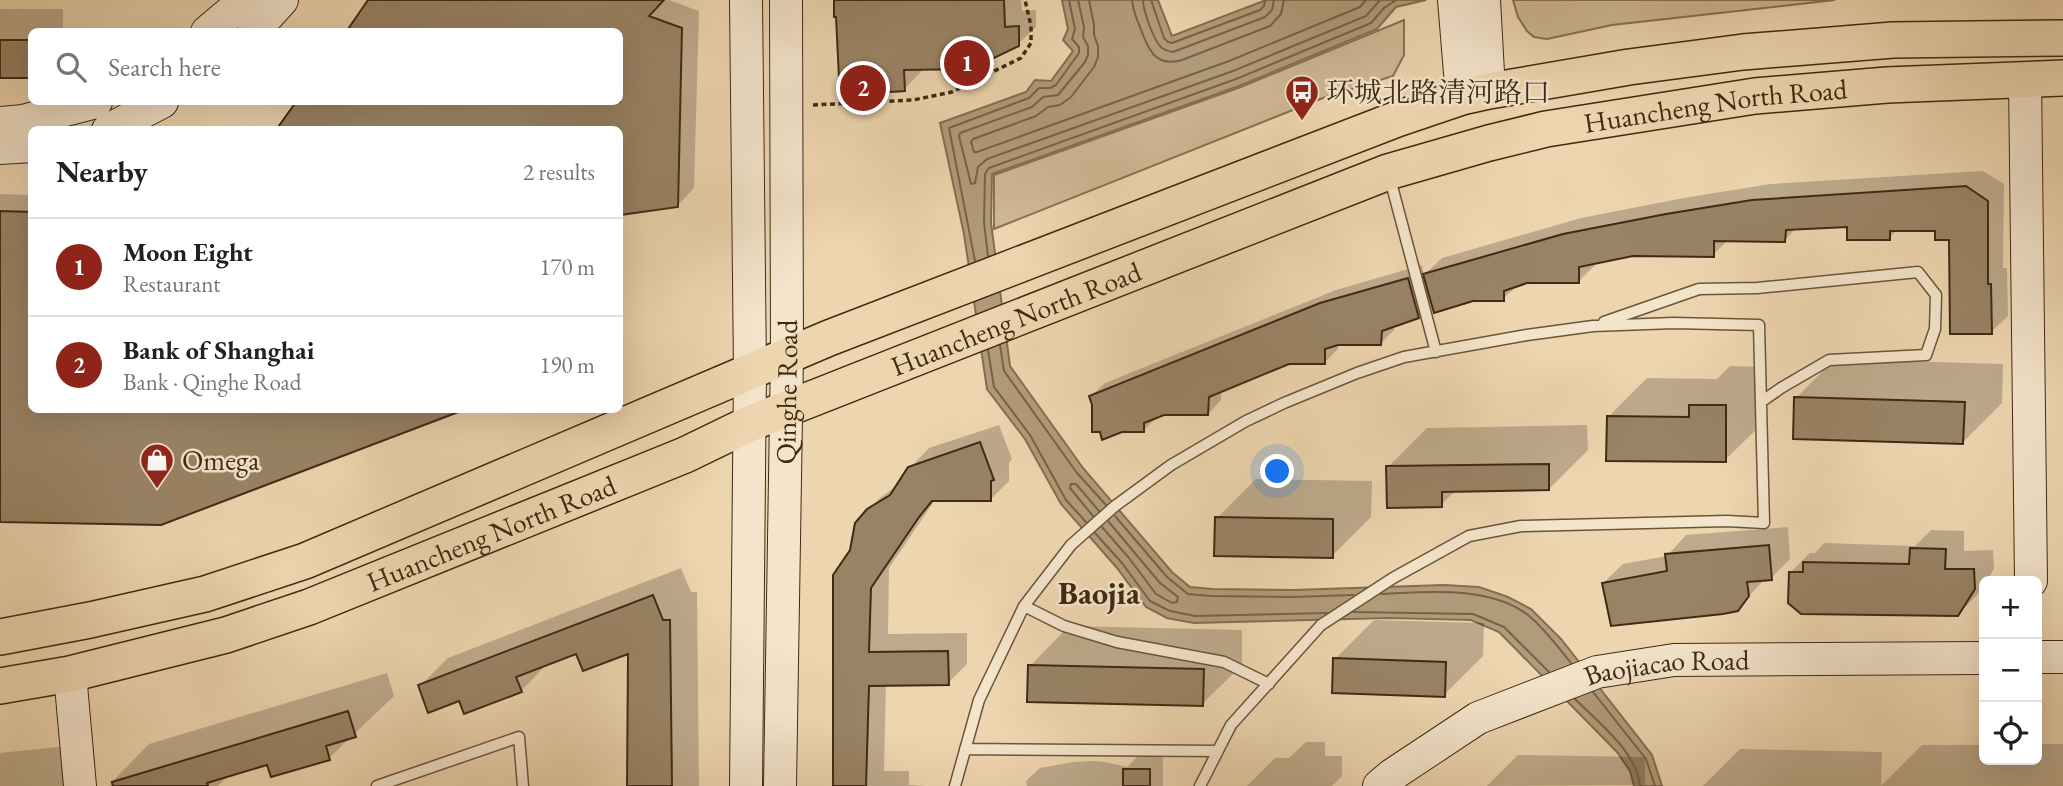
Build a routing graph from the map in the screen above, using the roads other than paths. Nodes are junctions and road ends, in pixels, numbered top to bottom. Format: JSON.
{"nodes":[{"id":1,"x":245,"y":0,"type":"edge"},
{"id":2,"x":282,"y":0,"type":"edge"},
{"id":3,"x":746,"y":0,"type":"edge"},
{"id":4,"x":786,"y":0,"type":"edge"},
{"id":5,"x":1454,"y":0,"type":"edge"},
{"id":6,"x":1483,"y":0,"type":"edge"},
{"id":7,"x":212,"y":28,"type":"edge"},
{"id":8,"x":257,"y":28,"type":"edge"},
{"id":9,"x":2063,"y":38,"type":"edge"},
{"id":10,"x":2063,"y":78,"type":"edge"},
{"id":11,"x":2025,"y":79,"type":"junction"},
{"id":12,"x":1476,"y":94,"type":"junction"},
{"id":13,"x":84,"y":105,"type":"edge"},
{"id":14,"x":156,"y":105,"type":"edge"},
{"id":15,"x":0,"y":123,"type":"edge"},
{"id":16,"x":116,"y":126,"type":"edge"},
{"id":17,"x":28,"y":146,"type":"edge"},
{"id":18,"x":0,"y":148,"type":"edge"},
{"id":19,"x":1388,"y":172,"type":"junction"},
{"id":20,"x":1593,"y":326,"type":"junction"},
{"id":21,"x":1436,"y":352,"type":"junction"},
{"id":22,"x":787,"y":355,"type":"junction"},
{"id":23,"x":750,"y":372,"type":"junction"},
{"id":24,"x":1761,"y":402,"type":"junction"},
{"id":25,"x":786,"y":409,"type":"junction"},
{"id":26,"x":749,"y":424,"type":"junction"},
{"id":27,"x":2031,"y":576,"type":"edge"},
{"id":28,"x":1024,"y":606,"type":"junction"},
{"id":29,"x":0,"y":637,"type":"edge"},
{"id":30,"x":2042,"y":657,"type":"edge"},
{"id":31,"x":2063,"y":657,"type":"edge"},
{"id":32,"x":1979,"y":658,"type":"edge"},
{"id":33,"x":70,"y":674,"type":"junction"},
{"id":34,"x":1269,"y":684,"type":"junction"},
{"id":35,"x":0,"y":686,"type":"edge"},
{"id":36,"x":965,"y":749,"type":"junction"},
{"id":37,"x":1218,"y":751,"type":"junction"},
{"id":38,"x":80,"y":786,"type":"edge"},
{"id":39,"x":376,"y":786,"type":"edge"},
{"id":40,"x":523,"y":786,"type":"edge"},
{"id":41,"x":747,"y":786,"type":"edge"},
{"id":42,"x":780,"y":786,"type":"edge"},
{"id":43,"x":955,"y":786,"type":"edge"},
{"id":44,"x":1200,"y":786,"type":"edge"},
{"id":45,"x":1380,"y":786,"type":"edge"}],
"edges":[{"from":1,"to":7,"type":"street"},
{"from":2,"to":8,"type":"street"},
{"from":3,"to":23,"type":"street","name":"Qinghe Road"},
{"from":4,"to":22,"type":"street","name":"Qinghe Road"},
{"from":5,"to":12,"type":"street"},
{"from":6,"to":12,"type":"street"},
{"from":9,"to":12,"type":"main road","name":"Huancheng North Road"},
{"from":10,"to":11,"type":"main road","name":"Huancheng North Road"},
{"from":11,"to":19,"type":"main road","name":"Huancheng North Road"},
{"from":11,"to":27,"type":"street"},
{"from":12,"to":22,"type":"main road","name":"Huancheng North Road"},
{"from":13,"to":15,"type":"street"},
{"from":14,"to":16,"type":"street"},
{"from":17,"to":18,"type":"street"},
{"from":19,"to":21,"type":"lane"},
{"from":19,"to":25,"type":"main road","name":"Huancheng North Road"},
{"from":20,"to":21,"type":"lane"},
{"from":20,"to":24,"type":"lane"},
{"from":20,"to":24,"type":"lane"},
{"from":21,"to":28,"type":"lane"},
{"from":22,"to":23,"type":"main road","name":"Huancheng North Road"},
{"from":22,"to":25,"type":"street","name":"Qinghe Road"},
{"from":23,"to":26,"type":"street","name":"Qinghe Road"},
{"from":23,"to":29,"type":"main road","name":"Huancheng North Road"},
{"from":24,"to":34,"type":"lane"},
{"from":25,"to":26,"type":"main road","name":"Huancheng North Road"},
{"from":25,"to":42,"type":"street","name":"Qinghe Road"},
{"from":26,"to":33,"type":"main road","name":"Huancheng North Road"},
{"from":26,"to":41,"type":"street","name":"Qinghe Road"},
{"from":28,"to":34,"type":"lane"},
{"from":28,"to":36,"type":"lane"},
{"from":30,"to":31,"type":"street"},
{"from":32,"to":45,"type":"street","name":"Baojiacao Road"},
{"from":33,"to":35,"type":"main road","name":"Huancheng North Road"},
{"from":33,"to":38,"type":"street"},
{"from":34,"to":37,"type":"lane"},
{"from":36,"to":37,"type":"lane"},
{"from":36,"to":43,"type":"lane"},
{"from":37,"to":44,"type":"lane"},
{"from":39,"to":40,"type":"lane"}]}
